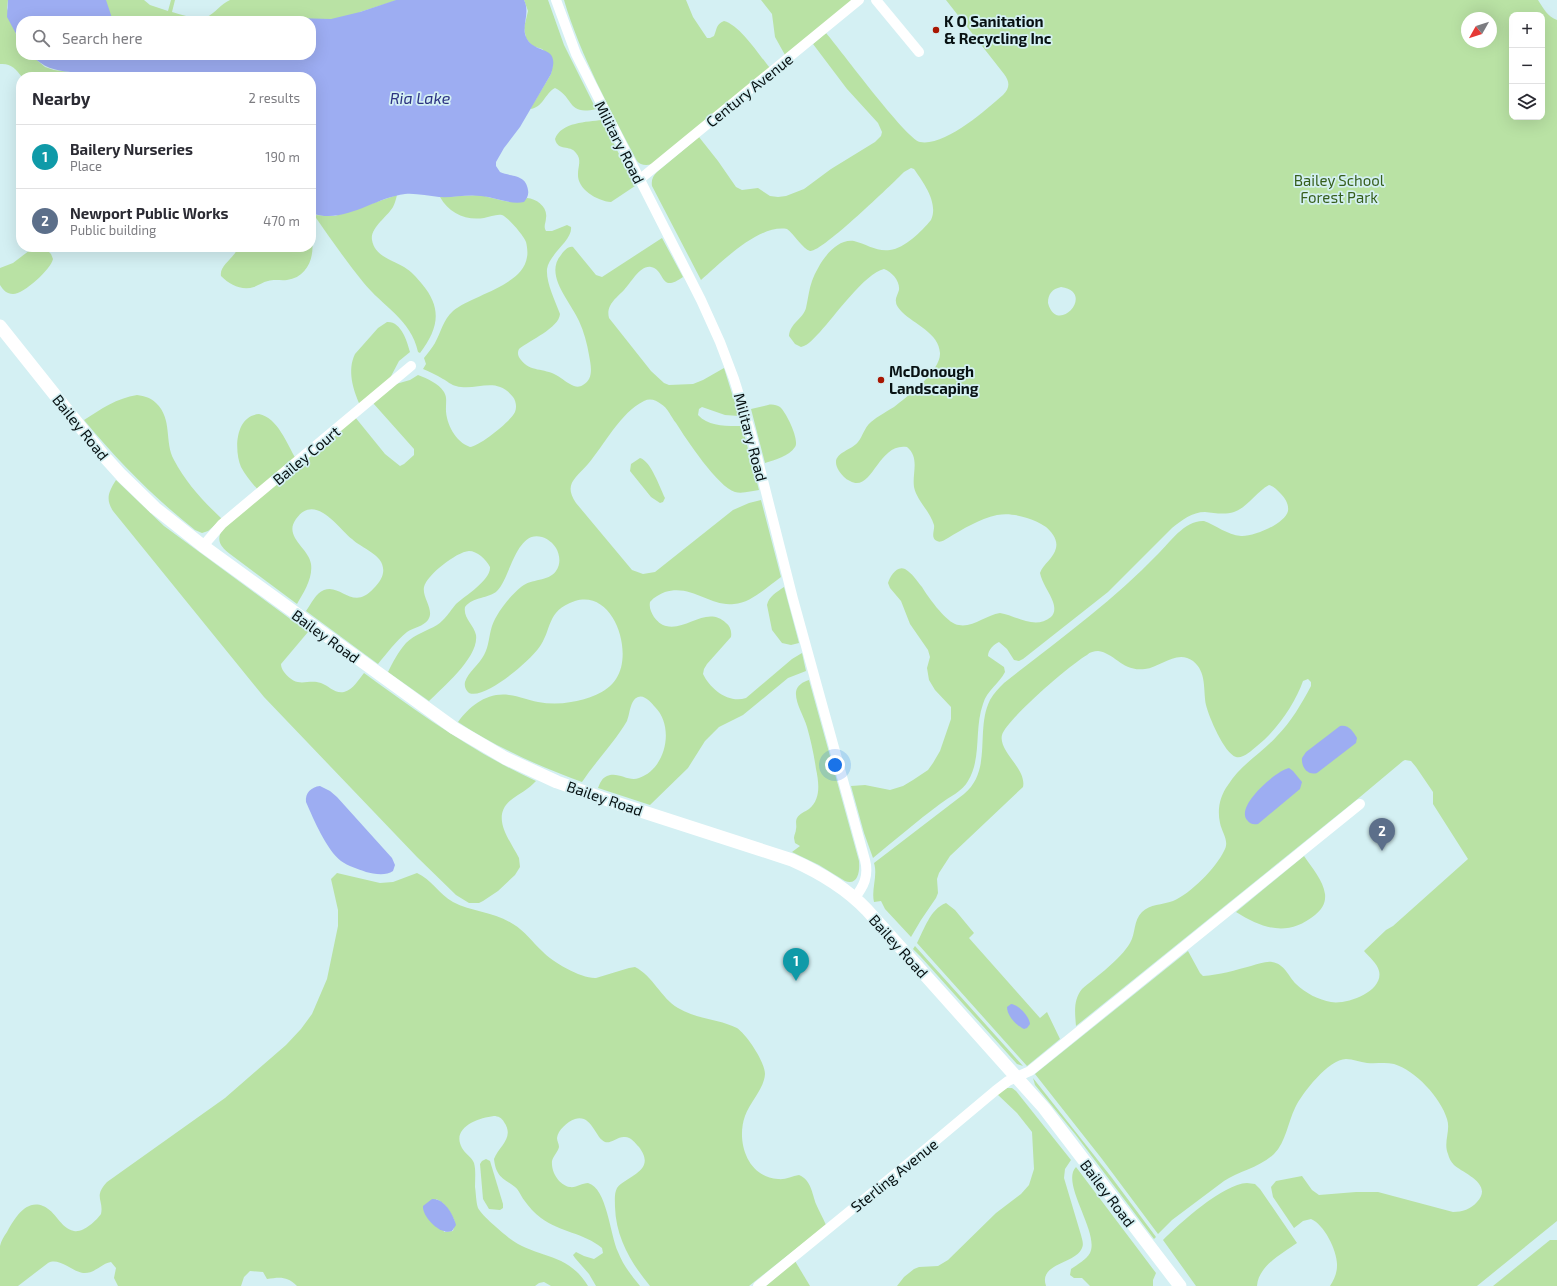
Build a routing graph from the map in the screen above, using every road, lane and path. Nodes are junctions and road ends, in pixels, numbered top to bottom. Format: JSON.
{"nodes":[{"id":1,"x":556,"y":0,"type":"edge"},
{"id":2,"x":859,"y":0,"type":"edge"},
{"id":3,"x":876,"y":0,"type":"edge"},
{"id":4,"x":919,"y":52,"type":"dead end"},
{"id":5,"x":640,"y":180,"type":"junction"},
{"id":6,"x":0,"y":326,"type":"edge"},
{"id":7,"x":411,"y":366,"type":"dead end"},
{"id":8,"x":203,"y":546,"type":"junction"},
{"id":9,"x":1360,"y":804,"type":"dead end"},
{"id":10,"x":854,"y":899,"type":"junction"},
{"id":11,"x":1017,"y":1077,"type":"junction"},
{"id":12,"x":758,"y":1286,"type":"edge"},
{"id":13,"x":1180,"y":1286,"type":"edge"}],
"edges":[{"from":1,"to":5,"type":"street","name":"Military Road"},
{"from":2,"to":5,"type":"street","name":"Century Avenue"},
{"from":3,"to":4,"type":"street"},
{"from":5,"to":10,"type":"street","name":"Military Road"},
{"from":6,"to":8,"type":"main road","name":"Bailey Road"},
{"from":7,"to":8,"type":"street","name":"Bailey Court"},
{"from":8,"to":10,"type":"main road","name":"Bailey Road"},
{"from":9,"to":11,"type":"street","name":"Sterling Avenue"},
{"from":10,"to":11,"type":"main road","name":"Bailey Road"},
{"from":11,"to":12,"type":"street","name":"Sterling Avenue"},
{"from":11,"to":13,"type":"main road","name":"Bailey Road"}]}
